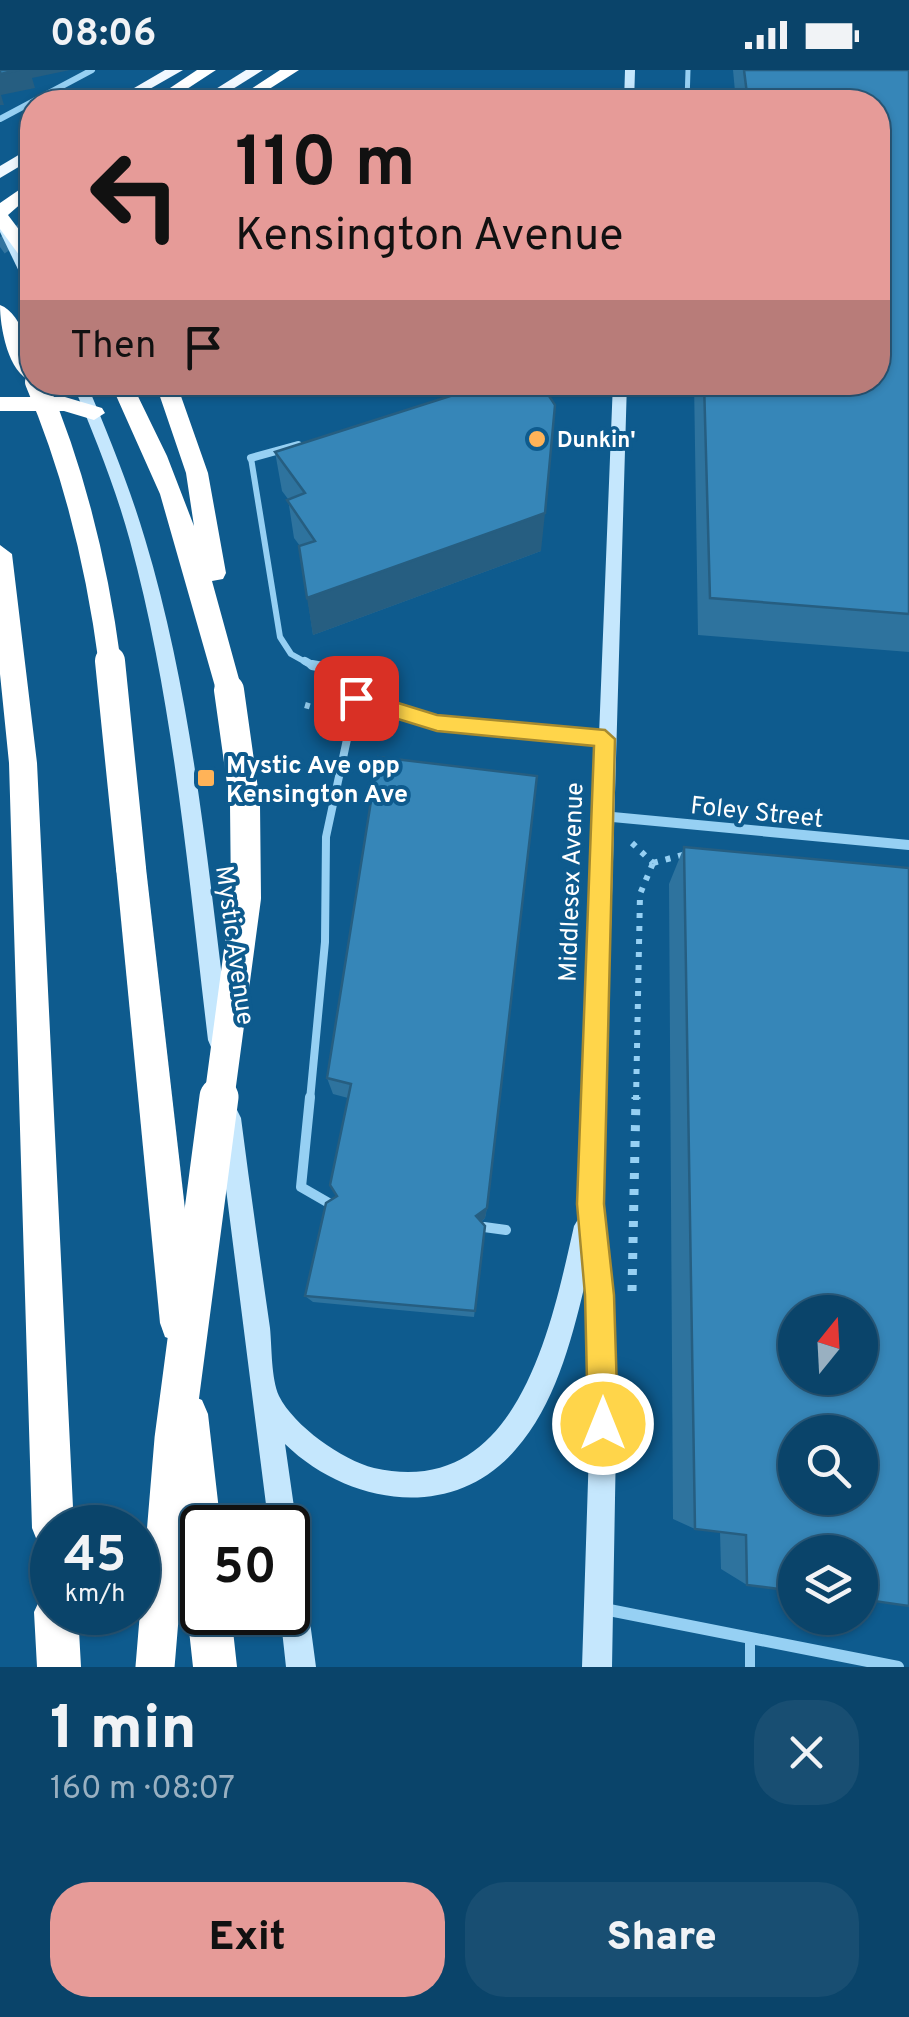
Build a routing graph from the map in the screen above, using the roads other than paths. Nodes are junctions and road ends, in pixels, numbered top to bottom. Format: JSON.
{"nodes":[{"id":1,"x":92,"y":70,"type":"edge"},
{"id":2,"x":208,"y":70,"type":"edge"},
{"id":3,"x":256,"y":70,"type":"edge"},
{"id":4,"x":291,"y":70,"type":"edge"},
{"id":5,"x":165,"y":72,"type":"edge"},
{"id":6,"x":54,"y":90,"type":"edge"},
{"id":7,"x":136,"y":90,"type":"edge"},
{"id":8,"x":176,"y":90,"type":"edge"},
{"id":9,"x":222,"y":90,"type":"edge"},
{"id":10,"x":258,"y":90,"type":"edge"},
{"id":11,"x":20,"y":197,"type":"edge"},
{"id":12,"x":0,"y":216,"type":"edge"},
{"id":13,"x":20,"y":243,"type":"edge"},
{"id":14,"x":20,"y":260,"type":"edge"},
{"id":15,"x":0,"y":311,"type":"edge"},
{"id":16,"x":20,"y":351,"type":"edge"},
{"id":17,"x":41,"y":395,"type":"edge"},
{"id":18,"x":85,"y":395,"type":"edge"},
{"id":19,"x":126,"y":395,"type":"edge"},
{"id":20,"x":170,"y":395,"type":"edge"},
{"id":21,"x":619,"y":395,"type":"edge"},
{"id":22,"x":0,"y":404,"type":"edge"},
{"id":23,"x":94,"y":413,"type":"junction"},
{"id":24,"x":305,"y":443,"type":"edge"},
{"id":25,"x":251,"y":458,"type":"joint"},
{"id":26,"x":0,"y":554,"type":"edge"},
{"id":27,"x":312,"y":665,"type":"joint"},
{"id":28,"x":229,"y":690,"type":"junction"},
{"id":29,"x":356,"y":698,"type":"junction"},
{"id":30,"x":349,"y":730,"type":"joint"},
{"id":31,"x":605,"y":739,"type":"junction"},
{"id":32,"x":602,"y":816,"type":"junction"},
{"id":33,"x":909,"y":845,"type":"edge"},
{"id":34,"x":590,"y":1204,"type":"junction"},
{"id":35,"x":334,"y":1206,"type":"edge"},
{"id":36,"x":484,"y":1227,"type":"edge"},
{"id":37,"x":506,"y":1230,"type":"dead end"},
{"id":38,"x":267,"y":1400,"type":"junction"},
{"id":39,"x":51,"y":1505,"type":"edge"},
{"id":40,"x":197,"y":1505,"type":"edge"},
{"id":41,"x":280,"y":1505,"type":"edge"},
{"id":42,"x":598,"y":1608,"type":"junction"},
{"id":43,"x":57,"y":1635,"type":"edge"},
{"id":44,"x":212,"y":1635,"type":"edge"},
{"id":45,"x":297,"y":1635,"type":"edge"},
{"id":46,"x":750,"y":1638,"type":"junction"},
{"id":47,"x":889,"y":1666,"type":"edge"},
{"id":48,"x":59,"y":1667,"type":"edge"},
{"id":49,"x":155,"y":1667,"type":"edge"},
{"id":50,"x":215,"y":1667,"type":"edge"},
{"id":51,"x":301,"y":1667,"type":"edge"},
{"id":52,"x":597,"y":1667,"type":"edge"},
{"id":53,"x":750,"y":1667,"type":"edge"}],
"edges":[{"from":1,"to":6,"type":"street"},
{"from":2,"to":8,"type":"highway"},
{"from":3,"to":9,"type":"highway"},
{"from":4,"to":10,"type":"highway"},
{"from":5,"to":7,"type":"highway"},
{"from":11,"to":12,"type":"highway"},
{"from":12,"to":13,"type":"highway"},
{"from":12,"to":14,"type":"main road"},
{"from":15,"to":16,"type":"highway"},
{"from":17,"to":40,"type":"highway","bridge":true},
{"from":18,"to":23,"type":"main road","name":"Mystic Avenue"},
{"from":19,"to":28,"type":"highway"},
{"from":20,"to":28,"type":"highway"},
{"from":21,"to":31,"type":"main road","name":"Middlesex Avenue"},
{"from":22,"to":23,"type":"highway"},
{"from":23,"to":38,"type":"main road","name":"Mystic Avenue"},
{"from":24,"to":25,"type":"street"},
{"from":25,"to":27,"type":"lane"},
{"from":26,"to":39,"type":"highway"},
{"from":27,"to":29,"type":"street"},
{"from":28,"to":49,"type":"highway","bridge":true},
{"from":29,"to":30,"type":"street"},
{"from":29,"to":31,"type":"street"},
{"from":30,"to":35,"type":"lane"},
{"from":31,"to":32,"type":"main road","name":"Middlesex Avenue"},
{"from":32,"to":33,"type":"street","name":"Foley Street"},
{"from":32,"to":34,"type":"main road","name":"Middlesex Avenue"},
{"from":34,"to":38,"type":"main road","name":"Middlesex Avenue"},
{"from":34,"to":42,"type":"main road","name":"Middlesex Avenue"},
{"from":36,"to":37,"type":"lane"},
{"from":38,"to":41,"type":"main road","name":"Mystic Avenue"},
{"from":42,"to":46,"type":"street"},
{"from":42,"to":52,"type":"main road","name":"Middlesex Avenue"},
{"from":43,"to":48,"type":"highway"},
{"from":44,"to":50,"type":"highway"},
{"from":45,"to":51,"type":"main road"},
{"from":46,"to":47,"type":"street"},
{"from":46,"to":53,"type":"lane"}]}
